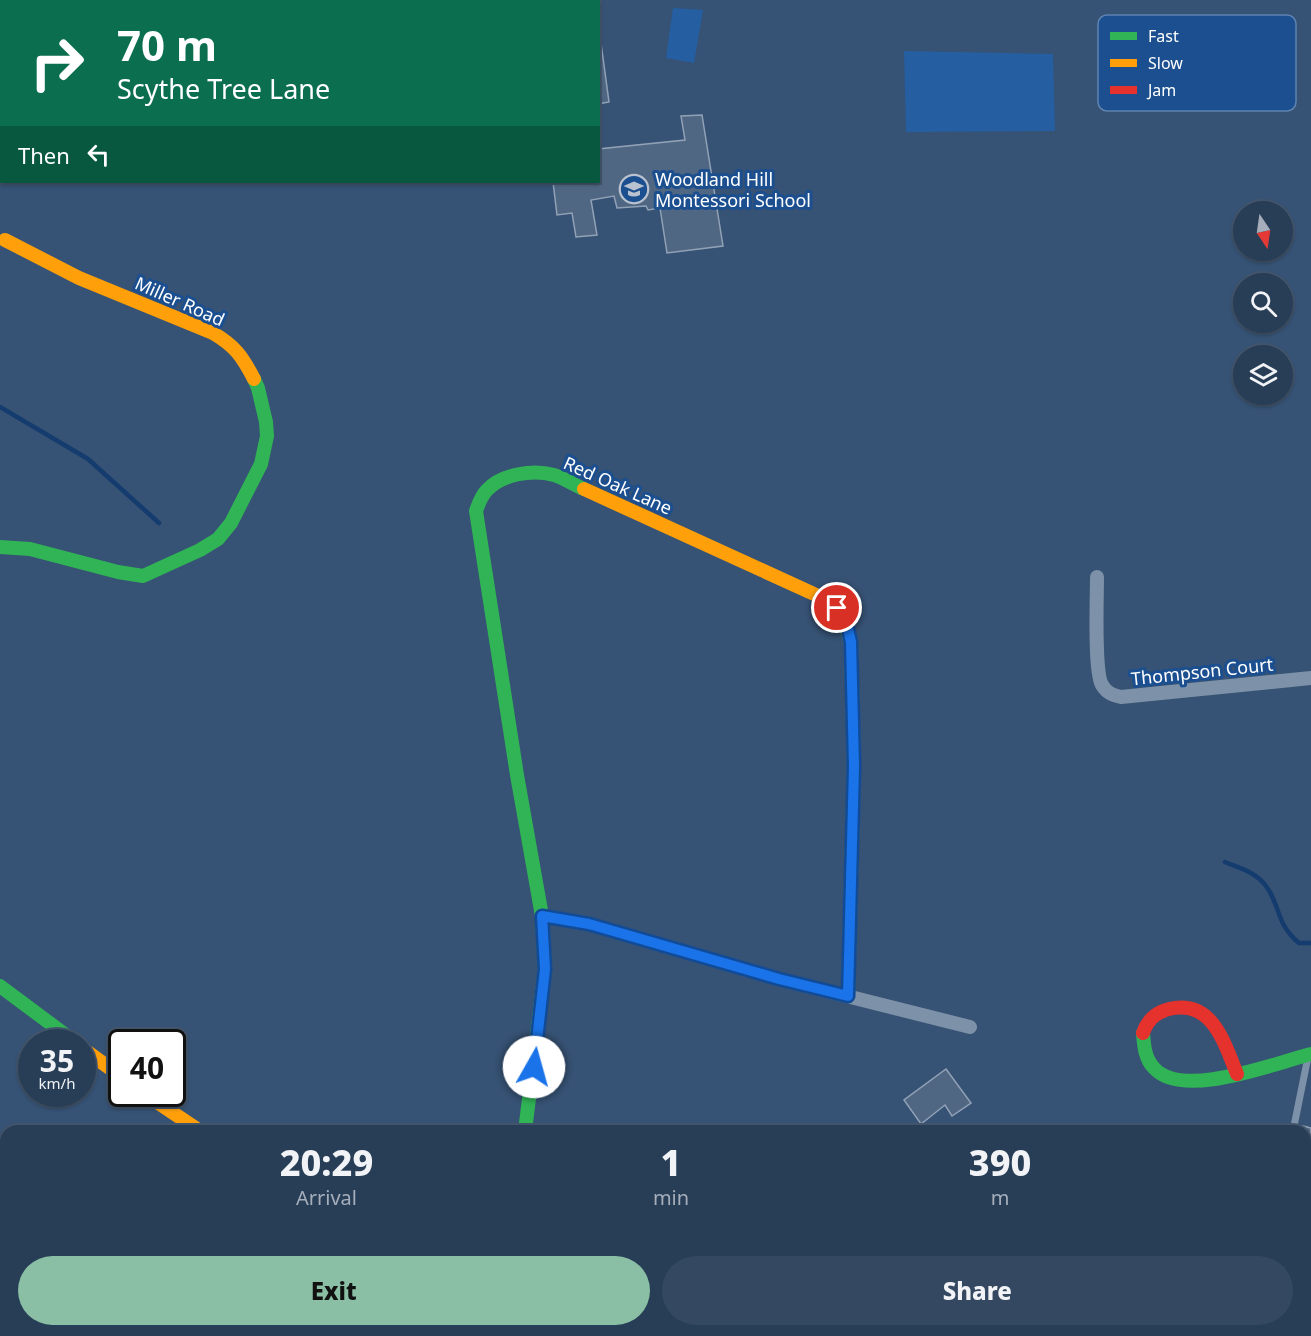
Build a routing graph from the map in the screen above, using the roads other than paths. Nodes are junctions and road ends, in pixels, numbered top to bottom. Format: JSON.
{"nodes":[{"id":1,"x":4,"y":240,"type":"dead end"},
{"id":2,"x":0,"y":547,"type":"edge"},
{"id":3,"x":1097,"y":578,"type":"dead end"},
{"id":4,"x":1311,"y":678,"type":"edge"},
{"id":5,"x":542,"y":916,"type":"junction"},
{"id":6,"x":0,"y":986,"type":"edge"},
{"id":7,"x":848,"y":996,"type":"junction"},
{"id":8,"x":970,"y":1027,"type":"dead end"},
{"id":9,"x":58,"y":1029,"type":"edge"},
{"id":10,"x":1310,"y":1054,"type":"edge"},
{"id":11,"x":1236,"y":1074,"type":"junction"},
{"id":12,"x":164,"y":1107,"type":"edge"},
{"id":13,"x":191,"y":1125,"type":"edge"},
{"id":14,"x":526,"y":1125,"type":"edge"},
{"id":15,"x":1294,"y":1125,"type":"edge"}],
"edges":[{"from":1,"to":2,"type":"street","name":"Miller Road"},
{"from":3,"to":4,"type":"street","name":"Thompson Court"},
{"from":5,"to":7,"type":"street"},
{"from":5,"to":7,"type":"street","name":"Red Oak Lane"},
{"from":5,"to":14,"type":"street","name":"Red Oak Lane"},
{"from":6,"to":9,"type":"street"},
{"from":7,"to":8,"type":"street"},
{"from":10,"to":11,"type":"street"},
{"from":10,"to":15,"type":"lane"},
{"from":11,"to":11,"type":"street"},
{"from":12,"to":13,"type":"street"}]}
